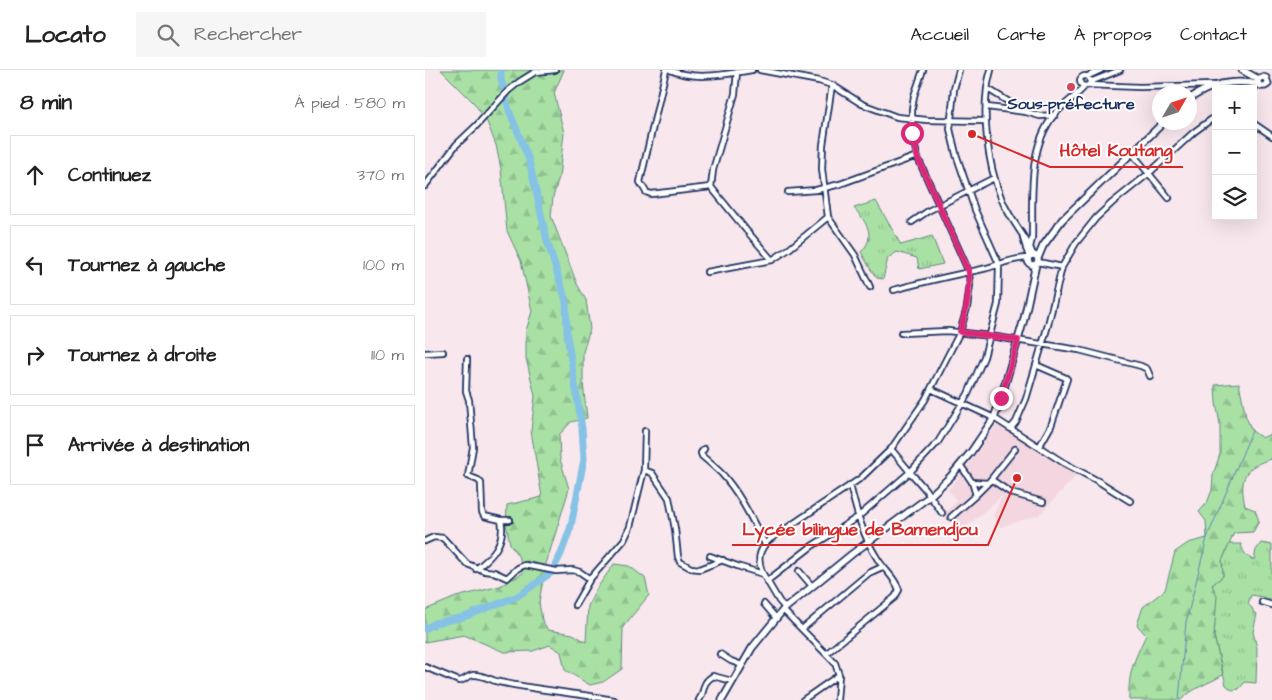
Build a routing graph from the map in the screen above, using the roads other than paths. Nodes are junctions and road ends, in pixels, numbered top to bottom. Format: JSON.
{"nodes":[{"id":1,"x":555,"y":70,"type":"edge"},
{"id":2,"x":668,"y":70,"type":"edge"},
{"id":3,"x":752,"y":70,"type":"edge"},
{"id":4,"x":760,"y":70,"type":"edge"},
{"id":5,"x":923,"y":70,"type":"edge"},
{"id":6,"x":959,"y":70,"type":"edge"},
{"id":7,"x":1079,"y":70,"type":"edge"},
{"id":8,"x":1101,"y":70,"type":"edge"},
{"id":9,"x":1120,"y":70,"type":"edge"},
{"id":10,"x":1242,"y":70,"type":"edge"},
{"id":11,"x":989,"y":71,"type":"edge"},
{"id":12,"x":737,"y":72,"type":"junction"},
{"id":13,"x":1088,"y":76,"type":"junction"},
{"id":14,"x":1081,"y":78,"type":"junction"},
{"id":15,"x":1242,"y":82,"type":"junction"},
{"id":16,"x":1259,"y":82,"type":"junction"},
{"id":17,"x":1270,"y":82,"type":"edge"},
{"id":18,"x":1088,"y":84,"type":"junction"},
{"id":19,"x":832,"y":85,"type":"junction"},
{"id":20,"x":1212,"y":85,"type":"edge"},
{"id":21,"x":1214,"y":85,"type":"edge"},
{"id":22,"x":1242,"y":85,"type":"edge"},
{"id":23,"x":1212,"y":86,"type":"edge"},
{"id":24,"x":988,"y":89,"type":"junction"},
{"id":25,"x":1197,"y":95,"type":"edge"},
{"id":26,"x":987,"y":107,"type":"junction"},
{"id":27,"x":1026,"y":112,"type":"junction"},
{"id":28,"x":1055,"y":115,"type":"junction"},
{"id":29,"x":912,"y":119,"type":"junction"},
{"id":30,"x":1212,"y":119,"type":"edge"},
{"id":31,"x":950,"y":120,"type":"junction"},
{"id":32,"x":985,"y":121,"type":"junction"},
{"id":33,"x":1257,"y":126,"type":"edge"},
{"id":34,"x":1156,"y":130,"type":"edge"},
{"id":35,"x":1272,"y":136,"type":"edge"},
{"id":36,"x":1132,"y":153,"type":"junction"},
{"id":37,"x":917,"y":156,"type":"junction"},
{"id":38,"x":1148,"y":174,"type":"junction"},
{"id":39,"x":994,"y":178,"type":"junction"},
{"id":40,"x":425,"y":186,"type":"edge"},
{"id":41,"x":711,"y":187,"type":"junction"},
{"id":42,"x":824,"y":188,"type":"junction"},
{"id":43,"x":968,"y":191,"type":"junction"},
{"id":44,"x":788,"y":192,"type":"dead end"},
{"id":45,"x":1169,"y":198,"type":"dead end"},
{"id":46,"x":941,"y":205,"type":"junction"},
{"id":47,"x":828,"y":217,"type":"junction"},
{"id":48,"x":911,"y":222,"type":"dead end"},
{"id":49,"x":1028,"y":248,"type":"junction"},
{"id":50,"x":1033,"y":259,"type":"junction"},
{"id":51,"x":773,"y":260,"type":"junction"},
{"id":52,"x":999,"y":264,"type":"junction"},
{"id":53,"x":1062,"y":267,"type":"junction"},
{"id":54,"x":707,"y":272,"type":"dead end"},
{"id":55,"x":969,"y":272,"type":"junction"},
{"id":56,"x":870,"y":287,"type":"dead end"},
{"id":57,"x":895,"y":290,"type":"dead end"},
{"id":58,"x":960,"y":332,"type":"junction"},
{"id":59,"x":901,"y":333,"type":"dead end"},
{"id":60,"x":990,"y":336,"type":"junction"},
{"id":61,"x":1018,"y":340,"type":"junction"},
{"id":62,"x":1042,"y":345,"type":"junction"},
{"id":63,"x":443,"y":352,"type":"dead end"},
{"id":64,"x":425,"y":354,"type":"edge"},
{"id":65,"x":467,"y":359,"type":"dead end"},
{"id":66,"x":1036,"y":365,"type":"junction"},
{"id":67,"x":1150,"y":376,"type":"dead end"},
{"id":68,"x":931,"y":388,"type":"junction"},
{"id":69,"x":962,"y":404,"type":"junction"},
{"id":70,"x":994,"y":418,"type":"junction"},
{"id":71,"x":1011,"y":428,"type":"junction"},
{"id":72,"x":645,"y":431,"type":"dead end"},
{"id":73,"x":1039,"y":447,"type":"junction"},
{"id":74,"x":704,"y":449,"type":"dead end"},
{"id":75,"x":891,"y":449,"type":"junction"},
{"id":76,"x":1015,"y":449,"type":"dead end"},
{"id":77,"x":961,"y":466,"type":"junction"},
{"id":78,"x":644,"y":470,"type":"junction"},
{"id":79,"x":910,"y":472,"type":"junction"},
{"id":80,"x":972,"y":482,"type":"junction"},
{"id":81,"x":990,"y":482,"type":"junction"},
{"id":82,"x":850,"y":485,"type":"junction"},
{"id":83,"x":976,"y":495,"type":"junction"},
{"id":84,"x":930,"y":496,"type":"junction"},
{"id":85,"x":1130,"y":501,"type":"dead end"},
{"id":86,"x":1043,"y":502,"type":"dead end"},
{"id":87,"x":942,"y":513,"type":"dead end"},
{"id":88,"x":858,"y":516,"type":"junction"},
{"id":89,"x":951,"y":517,"type":"dead end"},
{"id":90,"x":501,"y":520,"type":"junction"},
{"id":91,"x":510,"y":520,"type":"dead end"},
{"id":92,"x":425,"y":541,"type":"edge"},
{"id":93,"x":868,"y":542,"type":"junction"},
{"id":94,"x":765,"y":544,"type":"junction"},
{"id":95,"x":710,"y":556,"type":"dead end"},
{"id":96,"x":723,"y":560,"type":"junction"},
{"id":97,"x":882,"y":567,"type":"junction"},
{"id":98,"x":475,"y":569,"type":"junction"},
{"id":99,"x":799,"y":571,"type":"dead end"},
{"id":100,"x":763,"y":574,"type":"junction"},
{"id":101,"x":590,"y":579,"type":"junction"},
{"id":102,"x":767,"y":581,"type":"junction"},
{"id":103,"x":812,"y":586,"type":"junction"},
{"id":104,"x":1263,"y":602,"type":"dead end"},
{"id":105,"x":764,"y":604,"type":"dead end"},
{"id":106,"x":575,"y":605,"type":"dead end"},
{"id":107,"x":1272,"y":605,"type":"edge"},
{"id":108,"x":784,"y":609,"type":"junction"},
{"id":109,"x":776,"y":618,"type":"junction"},
{"id":110,"x":802,"y":629,"type":"junction"},
{"id":111,"x":827,"y":653,"type":"junction"},
{"id":112,"x":720,"y":654,"type":"dead end"},
{"id":113,"x":742,"y":665,"type":"junction"},
{"id":114,"x":425,"y":667,"type":"edge"},
{"id":115,"x":839,"y":675,"type":"junction"},
{"id":116,"x":732,"y":681,"type":"junction"},
{"id":117,"x":614,"y":700,"type":"edge"},
{"id":118,"x":699,"y":700,"type":"edge"},
{"id":119,"x":722,"y":700,"type":"edge"},
{"id":120,"x":803,"y":700,"type":"edge"},
{"id":121,"x":837,"y":700,"type":"edge"}],
"edges":[{"from":1,"to":40,"type":"street"},
{"from":2,"to":12,"type":"street"},
{"from":2,"to":41,"type":"street"},
{"from":3,"to":12,"type":"street"},
{"from":4,"to":19,"type":"street"},
{"from":5,"to":29,"type":"street"},
{"from":6,"to":31,"type":"street"},
{"from":7,"to":14,"type":"street"},
{"from":8,"to":13,"type":"street"},
{"from":9,"to":18,"type":"street"},
{"from":10,"to":16,"type":"main road"},
{"from":11,"to":24,"type":"street"},
{"from":12,"to":41,"type":"street"},
{"from":13,"to":14,"type":"street"},
{"from":13,"to":18,"type":"street"},
{"from":14,"to":18,"type":"street"},
{"from":15,"to":16,"type":"main road"},
{"from":15,"to":21,"type":"main road"},
{"from":15,"to":22,"type":"street"},
{"from":16,"to":17,"type":"main road"},
{"from":18,"to":20,"type":"street"},
{"from":18,"to":28,"type":"street"},
{"from":19,"to":29,"type":"street"},
{"from":19,"to":42,"type":"street"},
{"from":23,"to":25,"type":"main road"},
{"from":24,"to":26,"type":"street"},
{"from":24,"to":27,"type":"street"},
{"from":26,"to":27,"type":"street"},
{"from":26,"to":32,"type":"street"},
{"from":27,"to":28,"type":"street"},
{"from":28,"to":49,"type":"street"},
{"from":29,"to":31,"type":"street"},
{"from":29,"to":37,"type":"street"},
{"from":30,"to":38,"type":"street"},
{"from":31,"to":32,"type":"street"},
{"from":31,"to":43,"type":"street"},
{"from":32,"to":39,"type":"street"},
{"from":33,"to":35,"type":"street"},
{"from":34,"to":36,"type":"main road"},
{"from":36,"to":38,"type":"street"},
{"from":36,"to":50,"type":"main road"},
{"from":37,"to":42,"type":"street"},
{"from":37,"to":46,"type":"street"},
{"from":38,"to":45,"type":"street"},
{"from":38,"to":53,"type":"street"},
{"from":39,"to":43,"type":"street"},
{"from":39,"to":49,"type":"street"},
{"from":41,"to":51,"type":"street"},
{"from":42,"to":44,"type":"street"},
{"from":42,"to":47,"type":"street"},
{"from":43,"to":46,"type":"street"},
{"from":43,"to":52,"type":"street"},
{"from":46,"to":48,"type":"street"},
{"from":46,"to":55,"type":"street"},
{"from":47,"to":51,"type":"street"},
{"from":47,"to":56,"type":"street"},
{"from":49,"to":50,"type":"street"},
{"from":50,"to":52,"type":"street"},
{"from":50,"to":53,"type":"street"},
{"from":50,"to":61,"type":"main road"},
{"from":51,"to":54,"type":"street"},
{"from":52,"to":55,"type":"street"},
{"from":52,"to":60,"type":"street"},
{"from":53,"to":62,"type":"street"},
{"from":55,"to":57,"type":"street"},
{"from":55,"to":58,"type":"street"},
{"from":58,"to":59,"type":"street"},
{"from":58,"to":60,"type":"street"},
{"from":58,"to":68,"type":"street"},
{"from":60,"to":61,"type":"street"},
{"from":60,"to":69,"type":"street"},
{"from":61,"to":62,"type":"street"},
{"from":61,"to":70,"type":"main road"},
{"from":62,"to":66,"type":"street"},
{"from":62,"to":67,"type":"street"},
{"from":63,"to":64,"type":"street"},
{"from":65,"to":90,"type":"street"},
{"from":66,"to":71,"type":"street"},
{"from":66,"to":73,"type":"street"},
{"from":68,"to":69,"type":"street"},
{"from":68,"to":75,"type":"street"},
{"from":69,"to":70,"type":"street"},
{"from":69,"to":79,"type":"street"},
{"from":70,"to":71,"type":"street"},
{"from":70,"to":77,"type":"main road"},
{"from":71,"to":73,"type":"street"},
{"from":72,"to":78,"type":"street"},
{"from":73,"to":85,"type":"street"},
{"from":74,"to":94,"type":"street"},
{"from":75,"to":79,"type":"street"},
{"from":75,"to":82,"type":"street"},
{"from":76,"to":81,"type":"street"},
{"from":77,"to":80,"type":"street"},
{"from":77,"to":84,"type":"main road"},
{"from":78,"to":96,"type":"street"},
{"from":78,"to":101,"type":"street"},
{"from":79,"to":84,"type":"street"},
{"from":79,"to":88,"type":"street"},
{"from":80,"to":81,"type":"street"},
{"from":80,"to":83,"type":"street"},
{"from":81,"to":83,"type":"street"},
{"from":81,"to":86,"type":"street"},
{"from":82,"to":88,"type":"street"},
{"from":82,"to":94,"type":"street"},
{"from":83,"to":89,"type":"street"},
{"from":84,"to":87,"type":"street"},
{"from":84,"to":93,"type":"main road"},
{"from":88,"to":93,"type":"street"},
{"from":88,"to":102,"type":"street"},
{"from":90,"to":91,"type":"street"},
{"from":90,"to":98,"type":"street"},
{"from":92,"to":98,"type":"street"},
{"from":93,"to":97,"type":"street"},
{"from":93,"to":103,"type":"main road"},
{"from":94,"to":100,"type":"street"},
{"from":95,"to":96,"type":"street"},
{"from":96,"to":100,"type":"street"},
{"from":97,"to":110,"type":"street"},
{"from":97,"to":111,"type":"street"},
{"from":98,"to":101,"type":"street"},
{"from":99,"to":103,"type":"street"},
{"from":100,"to":102,"type":"street"},
{"from":101,"to":106,"type":"street"},
{"from":102,"to":108,"type":"street"},
{"from":103,"to":108,"type":"main road"},
{"from":104,"to":107,"type":"street"},
{"from":105,"to":109,"type":"street"},
{"from":108,"to":109,"type":"main road"},
{"from":108,"to":110,"type":"street"},
{"from":109,"to":113,"type":"main road"},
{"from":110,"to":111,"type":"street"},
{"from":111,"to":115,"type":"street"},
{"from":112,"to":113,"type":"street"},
{"from":113,"to":116,"type":"main road"},
{"from":114,"to":117,"type":"street"},
{"from":115,"to":120,"type":"street"},
{"from":115,"to":121,"type":"street"},
{"from":116,"to":118,"type":"street"},
{"from":116,"to":119,"type":"main road"}]}
